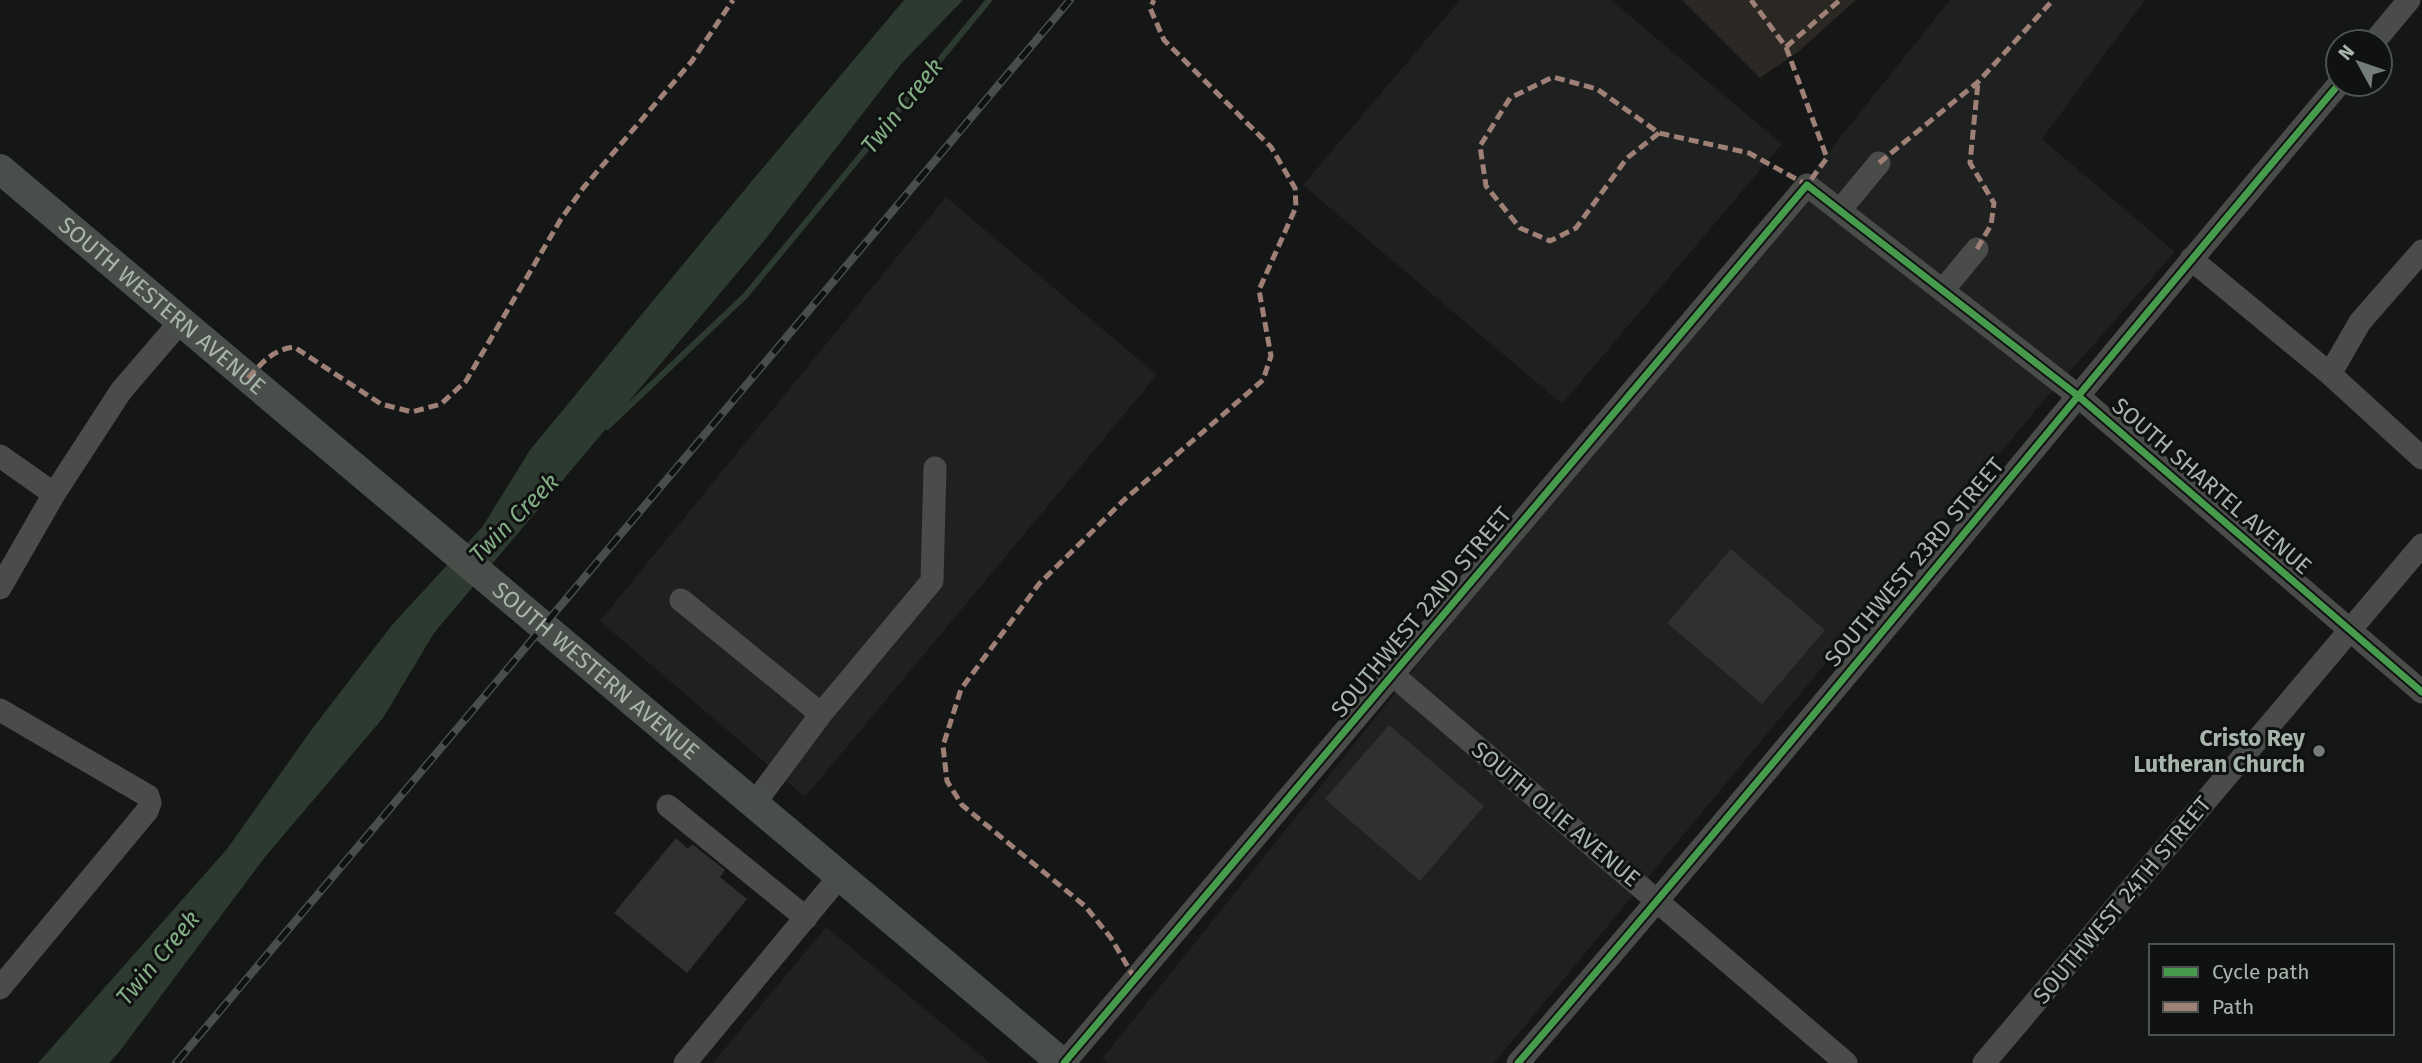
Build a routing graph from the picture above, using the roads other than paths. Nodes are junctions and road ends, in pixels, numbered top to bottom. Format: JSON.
{"nodes":[{"id":1,"x":2410,"y":0,"type":"edge"},
{"id":2,"x":2386,"y":28,"type":"edge"},
{"id":3,"x":2327,"y":98,"type":"edge"},
{"id":4,"x":1880,"y":163,"type":"dead end"},
{"id":5,"x":0,"y":169,"type":"edge"},
{"id":6,"x":1808,"y":185,"type":"joint"},
{"id":7,"x":1840,"y":210,"type":"junction"},
{"id":8,"x":1977,"y":249,"type":"dead end"},
{"id":9,"x":2422,"y":251,"type":"edge"},
{"id":10,"x":2191,"y":259,"type":"junction"},
{"id":11,"x":1943,"y":290,"type":"junction"},
{"id":12,"x":181,"y":321,"type":"junction"},
{"id":13,"x":2330,"y":374,"type":"junction"},
{"id":14,"x":2077,"y":395,"type":"junction"},
{"id":15,"x":0,"y":456,"type":"edge"},
{"id":16,"x":2422,"y":458,"type":"edge"},
{"id":17,"x":935,"y":468,"type":"dead end"},
{"id":18,"x":54,"y":494,"type":"junction"},
{"id":19,"x":2422,"y":545,"type":"edge"},
{"id":20,"x":0,"y":588,"type":"edge"},
{"id":21,"x":681,"y":600,"type":"dead end"},
{"id":22,"x":2349,"y":631,"type":"junction"},
{"id":23,"x":1393,"y":675,"type":"junction"},
{"id":24,"x":2422,"y":692,"type":"edge"},
{"id":25,"x":0,"y":710,"type":"edge"},
{"id":26,"x":821,"y":714,"type":"junction"},
{"id":27,"x":754,"y":804,"type":"junction"},
{"id":28,"x":668,"y":806,"type":"dead end"},
{"id":29,"x":840,"y":876,"type":"junction"},
{"id":30,"x":1658,"y":901,"type":"junction"},
{"id":31,"x":806,"y":918,"type":"junction"},
{"id":32,"x":0,"y":989,"type":"edge"},
{"id":33,"x":685,"y":1063,"type":"edge"},
{"id":34,"x":1063,"y":1063,"type":"edge"},
{"id":35,"x":1518,"y":1063,"type":"edge"},
{"id":36,"x":1846,"y":1063,"type":"edge"},
{"id":37,"x":1984,"y":1063,"type":"edge"}],
"edges":[{"from":1,"to":2,"type":"street"},
{"from":3,"to":10,"type":"street","name":"SOUTHWEST 23RD STREET"},
{"from":4,"to":7,"type":"street"},
{"from":5,"to":12,"type":"main road","name":"SOUTH WESTERN AVENUE"},
{"from":6,"to":7,"type":"street","name":"SOUTH SHARTEL AVENUE"},
{"from":6,"to":23,"type":"street","name":"SOUTHWEST 22ND STREET"},
{"from":7,"to":11,"type":"street","name":"SOUTH SHARTEL AVENUE"},
{"from":8,"to":11,"type":"street"},
{"from":9,"to":13,"type":"street"},
{"from":10,"to":13,"type":"street"},
{"from":10,"to":14,"type":"street","name":"SOUTHWEST 23RD STREET"},
{"from":11,"to":14,"type":"street","name":"SOUTH SHARTEL AVENUE"},
{"from":12,"to":18,"type":"street"},
{"from":12,"to":27,"type":"main road","name":"SOUTH WESTERN AVENUE"},
{"from":13,"to":16,"type":"street"},
{"from":14,"to":22,"type":"street","name":"SOUTH SHARTEL AVENUE"},
{"from":14,"to":30,"type":"street","name":"SOUTHWEST 23RD STREET"},
{"from":15,"to":18,"type":"street"},
{"from":17,"to":26,"type":"street"},
{"from":18,"to":20,"type":"street"},
{"from":19,"to":22,"type":"street","name":"SOUTHWEST 24TH STREET"},
{"from":21,"to":26,"type":"street"},
{"from":22,"to":24,"type":"street","name":"SOUTH SHARTEL AVENUE"},
{"from":22,"to":37,"type":"street","name":"SOUTHWEST 24TH STREET"},
{"from":23,"to":30,"type":"street","name":"SOUTH OLIE AVENUE"},
{"from":23,"to":34,"type":"street","name":"SOUTHWEST 22ND STREET"},
{"from":25,"to":32,"type":"street"},
{"from":26,"to":27,"type":"street"},
{"from":27,"to":29,"type":"main road","name":"SOUTH WESTERN AVENUE"},
{"from":28,"to":31,"type":"street"},
{"from":29,"to":31,"type":"street"},
{"from":29,"to":34,"type":"main road","name":"SOUTH WESTERN AVENUE"},
{"from":30,"to":35,"type":"street","name":"SOUTHWEST 23RD STREET"},
{"from":30,"to":36,"type":"street","name":"SOUTH OLIE AVENUE"},
{"from":31,"to":33,"type":"street"}]}
